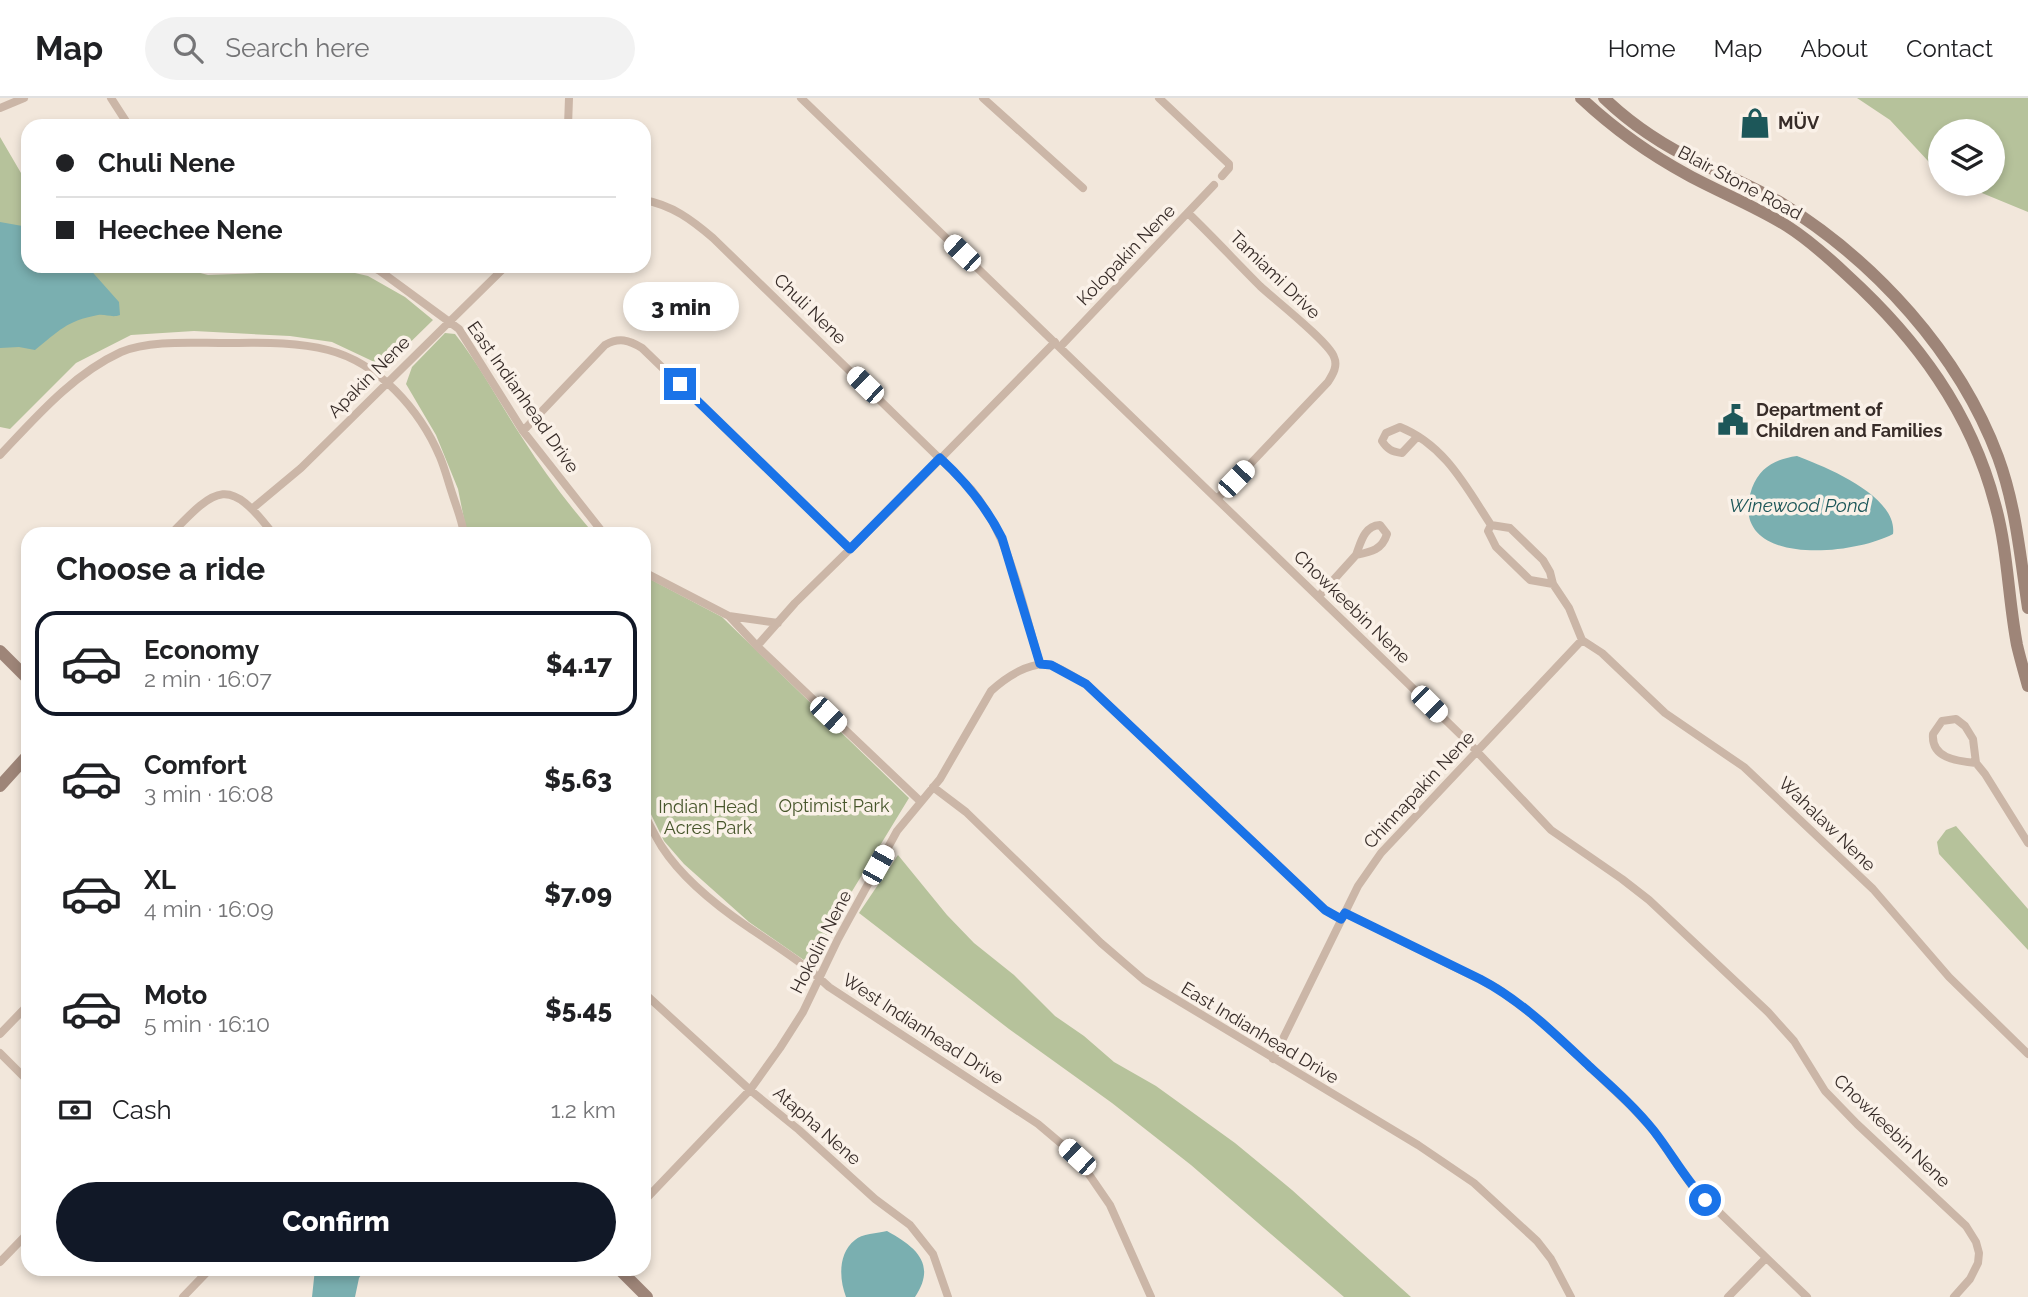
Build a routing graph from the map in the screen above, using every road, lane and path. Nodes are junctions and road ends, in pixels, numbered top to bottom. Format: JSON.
{"nodes":[{"id":1,"x":24,"y":98,"type":"edge"},
{"id":2,"x":111,"y":98,"type":"edge"},
{"id":3,"x":569,"y":98,"type":"edge"},
{"id":4,"x":801,"y":98,"type":"edge"},
{"id":5,"x":983,"y":98,"type":"edge"},
{"id":6,"x":1159,"y":98,"type":"edge"},
{"id":7,"x":1581,"y":98,"type":"edge"},
{"id":8,"x":1604,"y":98,"type":"edge"},
{"id":9,"x":0,"y":108,"type":"edge"},
{"id":10,"x":124,"y":119,"type":"edge"},
{"id":11,"x":568,"y":119,"type":"edge"},
{"id":12,"x":1666,"y":145,"type":"junction"},
{"id":13,"x":1657,"y":158,"type":"junction"},
{"id":14,"x":1222,"y":176,"type":"dead end"},
{"id":15,"x":1214,"y":185,"type":"dead end"},
{"id":16,"x":1083,"y":188,"type":"dead end"},
{"id":17,"x":651,"y":202,"type":"edge"},
{"id":18,"x":1188,"y":213,"type":"junction"},
{"id":19,"x":1830,"y":238,"type":"junction"},
{"id":20,"x":1820,"y":251,"type":"junction"},
{"id":21,"x":383,"y":273,"type":"edge"},
{"id":22,"x":499,"y":273,"type":"edge"},
{"id":23,"x":449,"y":321,"type":"junction"},
{"id":24,"x":1931,"y":340,"type":"junction"},
{"id":25,"x":1058,"y":345,"type":"junction"},
{"id":26,"x":1919,"y":350,"type":"junction"},
{"id":27,"x":387,"y":382,"type":"junction"},
{"id":28,"x":523,"y":431,"type":"junction"},
{"id":29,"x":1417,"y":437,"type":"dead end"},
{"id":30,"x":4,"y":444,"type":"edge"},
{"id":31,"x":0,"y":455,"type":"edge"},
{"id":32,"x":940,"y":458,"type":"junction"},
{"id":33,"x":1999,"y":462,"type":"junction"},
{"id":34,"x":1984,"y":467,"type":"junction"},
{"id":35,"x":1217,"y":499,"type":"junction"},
{"id":36,"x":253,"y":508,"type":"junction"},
{"id":37,"x":1491,"y":525,"type":"junction"},
{"id":38,"x":178,"y":527,"type":"edge"},
{"id":39,"x":268,"y":527,"type":"edge"},
{"id":40,"x":462,"y":527,"type":"edge"},
{"id":41,"x":598,"y":527,"type":"edge"},
{"id":42,"x":850,"y":549,"type":"junction"},
{"id":43,"x":1356,"y":555,"type":"dead end"},
{"id":44,"x":651,"y":576,"type":"edge"},
{"id":45,"x":1553,"y":584,"type":"junction"},
{"id":46,"x":1319,"y":596,"type":"junction"},
{"id":47,"x":2028,"y":608,"type":"edge"},
{"id":48,"x":729,"y":617,"type":"junction"},
{"id":49,"x":778,"y":622,"type":"junction"},
{"id":50,"x":1582,"y":640,"type":"junction"},
{"id":51,"x":2023,"y":644,"type":"edge"},
{"id":52,"x":757,"y":646,"type":"junction"},
{"id":53,"x":0,"y":651,"type":"edge"},
{"id":54,"x":1040,"y":664,"type":"junction"},
{"id":55,"x":21,"y":671,"type":"edge"},
{"id":56,"x":2028,"y":686,"type":"edge"},
{"id":57,"x":1476,"y":752,"type":"junction"},
{"id":58,"x":21,"y":763,"type":"edge"},
{"id":59,"x":1976,"y":763,"type":"junction"},
{"id":60,"x":0,"y":786,"type":"edge"},
{"id":61,"x":933,"y":787,"type":"junction"},
{"id":62,"x":920,"y":801,"type":"junction"},
{"id":63,"x":651,"y":827,"type":"edge"},
{"id":64,"x":2028,"y":843,"type":"edge"},
{"id":65,"x":1343,"y":916,"type":"junction"},
{"id":66,"x":820,"y":978,"type":"junction"},
{"id":67,"x":651,"y":999,"type":"edge"},
{"id":68,"x":21,"y":1012,"type":"edge"},
{"id":69,"x":0,"y":1034,"type":"edge"},
{"id":70,"x":0,"y":1053,"type":"edge"},
{"id":71,"x":2028,"y":1054,"type":"edge"},
{"id":72,"x":1273,"y":1059,"type":"junction"},
{"id":73,"x":21,"y":1074,"type":"edge"},
{"id":74,"x":750,"y":1090,"type":"junction"},
{"id":75,"x":651,"y":1194,"type":"edge"},
{"id":76,"x":21,"y":1240,"type":"edge"},
{"id":77,"x":1766,"y":1258,"type":"junction"},
{"id":78,"x":0,"y":1262,"type":"edge"},
{"id":79,"x":203,"y":1276,"type":"edge"},
{"id":80,"x":626,"y":1276,"type":"edge"},
{"id":81,"x":1565,"y":1295,"type":"edge"},
{"id":82,"x":183,"y":1297,"type":"edge"},
{"id":83,"x":647,"y":1297,"type":"edge"},
{"id":84,"x":948,"y":1297,"type":"edge"},
{"id":85,"x":1151,"y":1297,"type":"edge"},
{"id":86,"x":1728,"y":1297,"type":"edge"},
{"id":87,"x":1807,"y":1297,"type":"edge"},
{"id":88,"x":1954,"y":1297,"type":"edge"}],
"edges":[{"from":1,"to":9,"type":"street"},
{"from":2,"to":10,"type":"street"},
{"from":3,"to":11,"type":"street"},
{"from":4,"to":25,"type":"street","name":"Chowkeebin Nene"},
{"from":5,"to":16,"type":"street"},
{"from":6,"to":14,"type":"street"},
{"from":7,"to":13,"type":"main road","name":"Blair Stone Road"},
{"from":8,"to":12,"type":"main road","name":"Blair Stone Road"},
{"from":12,"to":13,"type":"main road"},
{"from":12,"to":19,"type":"main road","name":"Blair Stone Road"},
{"from":13,"to":20,"type":"main road","name":"Blair Stone Road"},
{"from":15,"to":18,"type":"street","name":"Kolopakin Nene"},
{"from":17,"to":32,"type":"street","name":"Chuli Nene"},
{"from":18,"to":25,"type":"street","name":"Kolopakin Nene"},
{"from":18,"to":35,"type":"street","name":"Tamiami Drive"},
{"from":19,"to":20,"type":"main road"},
{"from":19,"to":24,"type":"main road","name":"Blair Stone Road"},
{"from":20,"to":26,"type":"main road","name":"Blair Stone Road"},
{"from":21,"to":23,"type":"street","name":"East Indianhead Drive"},
{"from":22,"to":23,"type":"street","name":"Apakin Nene"},
{"from":23,"to":27,"type":"street","name":"Apakin Nene"},
{"from":23,"to":28,"type":"street","name":"East Indianhead Drive"},
{"from":24,"to":26,"type":"main road"},
{"from":24,"to":33,"type":"main road","name":"Blair Stone Road"},
{"from":25,"to":32,"type":"street","name":"Kolopakin Nene"},
{"from":25,"to":35,"type":"street","name":"Chowkeebin Nene"},
{"from":26,"to":34,"type":"main road","name":"Blair Stone Road"},
{"from":27,"to":30,"type":"street"},
{"from":27,"to":36,"type":"street","name":"Apakin Nene"},
{"from":27,"to":40,"type":"street"},
{"from":28,"to":41,"type":"street","name":"East Indianhead Drive"},
{"from":28,"to":42,"type":"street"},
{"from":29,"to":37,"type":"street"},
{"from":30,"to":31,"type":"street"},
{"from":32,"to":42,"type":"street","name":"Kolopakin Nene"},
{"from":32,"to":54,"type":"street","name":"Chuli Nene"},
{"from":33,"to":34,"type":"main road"},
{"from":33,"to":47,"type":"main road","name":"Blair Stone Road"},
{"from":34,"to":51,"type":"main road","name":"Blair Stone Road"},
{"from":35,"to":46,"type":"street","name":"Chowkeebin Nene"},
{"from":36,"to":38,"type":"street"},
{"from":36,"to":39,"type":"street"},
{"from":37,"to":45,"type":"street"},
{"from":37,"to":45,"type":"street"},
{"from":42,"to":49,"type":"street","name":"Kolopakin Nene"},
{"from":43,"to":46,"type":"street"},
{"from":44,"to":48,"type":"street"},
{"from":45,"to":50,"type":"street"},
{"from":46,"to":57,"type":"street","name":"Chowkeebin Nene"},
{"from":48,"to":49,"type":"street"},
{"from":48,"to":52,"type":"street"},
{"from":49,"to":52,"type":"street","name":"Kolopakin Nene"},
{"from":50,"to":57,"type":"street","name":"Chinnapakin Nene"},
{"from":50,"to":71,"type":"street","name":"Wahalaw Nene"},
{"from":51,"to":56,"type":"main road","name":"Blair Stone Road"},
{"from":52,"to":62,"type":"street"},
{"from":53,"to":55,"type":"main road"},
{"from":54,"to":61,"type":"street","name":"Hokolin Nene"},
{"from":54,"to":65,"type":"street"},
{"from":57,"to":65,"type":"street","name":"Chinnapakin Nene"},
{"from":57,"to":88,"type":"street","name":"Chowkeebin Nene"},
{"from":58,"to":60,"type":"main road"},
{"from":59,"to":59,"type":"street"},
{"from":59,"to":64,"type":"street"},
{"from":61,"to":62,"type":"street","name":"Hokolin Nene"},
{"from":61,"to":72,"type":"street","name":"East Indianhead Drive"},
{"from":62,"to":66,"type":"street","name":"Hokolin Nene"},
{"from":63,"to":66,"type":"street","name":"West Indianhead Drive"},
{"from":65,"to":72,"type":"street","name":"Chinnapakin Nene"},
{"from":65,"to":77,"type":"street"},
{"from":66,"to":74,"type":"street","name":"Hokolin Nene"},
{"from":66,"to":85,"type":"street","name":"West Indianhead Drive"},
{"from":67,"to":74,"type":"street","name":"Atapha Nene"},
{"from":68,"to":69,"type":"street"},
{"from":70,"to":73,"type":"street"},
{"from":72,"to":81,"type":"street","name":"East Indianhead Drive"},
{"from":74,"to":75,"type":"street","name":"Hokolin Nene"},
{"from":74,"to":84,"type":"street","name":"Atapha Nene"},
{"from":76,"to":78,"type":"street"},
{"from":77,"to":86,"type":"street"},
{"from":77,"to":87,"type":"street"},
{"from":79,"to":82,"type":"street"},
{"from":80,"to":83,"type":"main road"}]}
